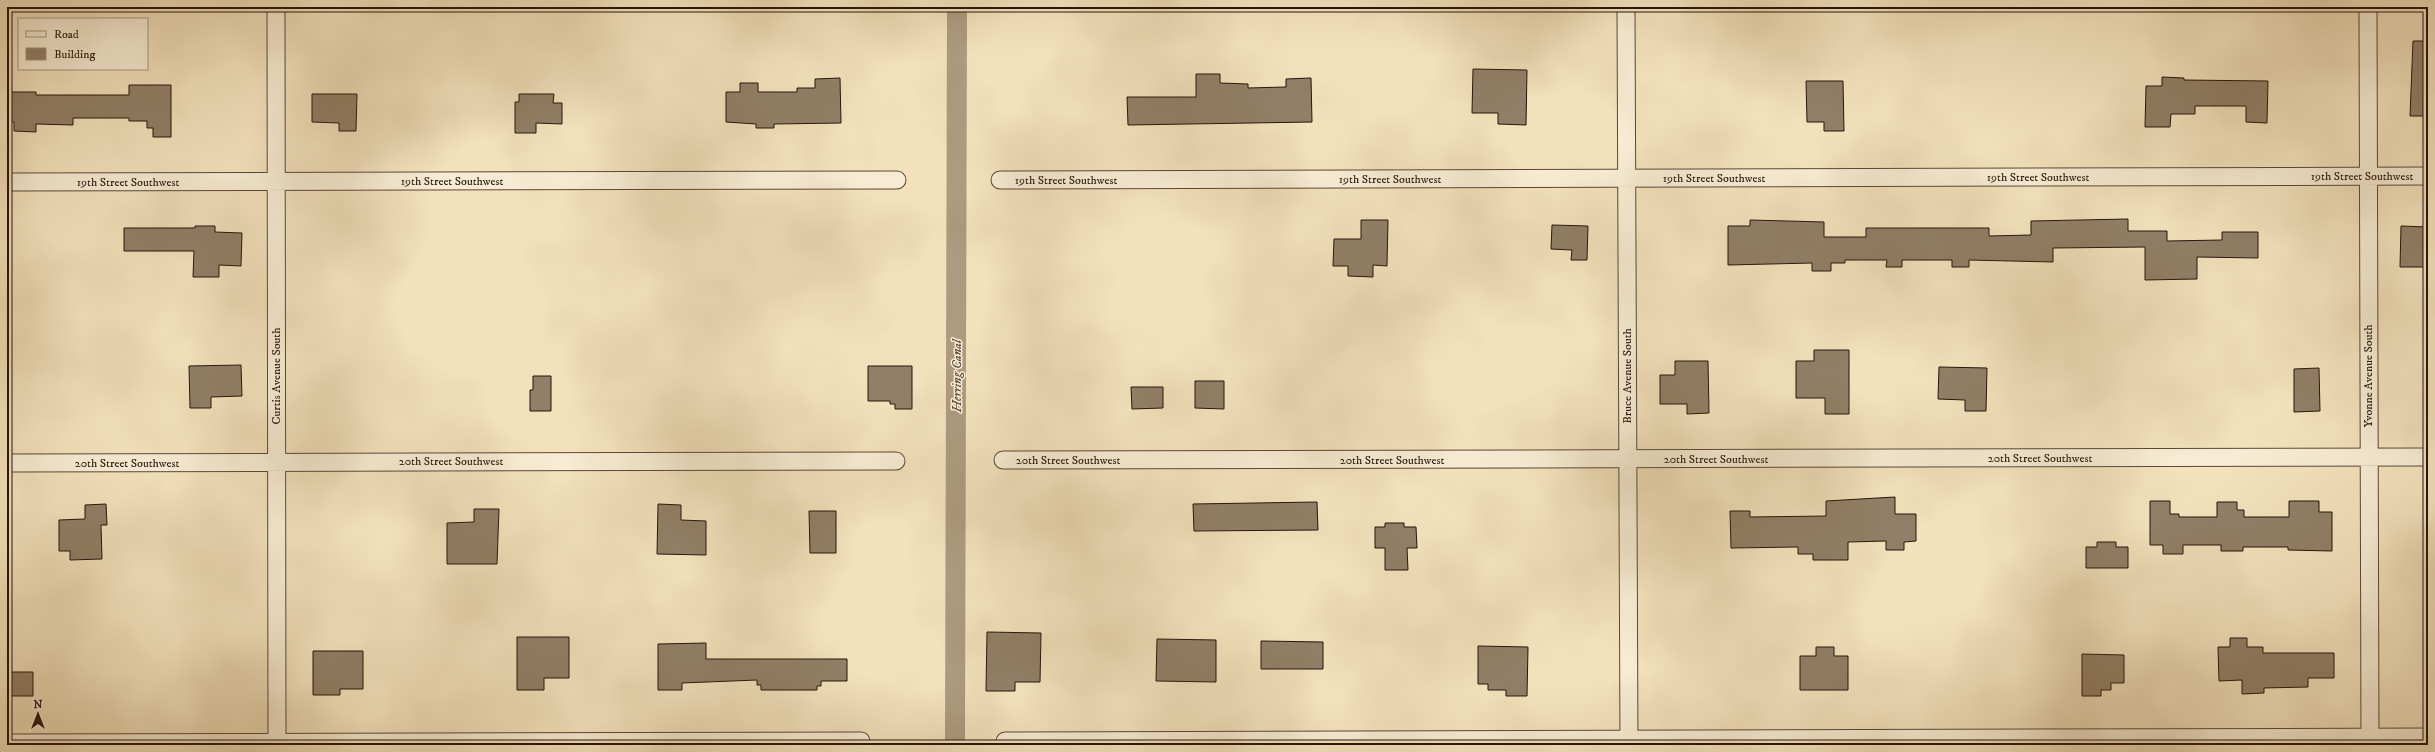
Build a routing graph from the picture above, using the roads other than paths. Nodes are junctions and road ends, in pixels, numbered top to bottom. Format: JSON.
{"nodes":[{"id":1,"x":276,"y":7,"type":"edge"},
{"id":2,"x":1626,"y":7,"type":"edge"},
{"id":3,"x":2368,"y":7,"type":"edge"},
{"id":4,"x":2368,"y":176,"type":"junction"},
{"id":5,"x":2428,"y":176,"type":"edge"},
{"id":6,"x":1627,"y":178,"type":"junction"},
{"id":7,"x":897,"y":180,"type":"dead end"},
{"id":8,"x":1000,"y":180,"type":"dead end"},
{"id":9,"x":7,"y":182,"type":"edge"},
{"id":10,"x":276,"y":182,"type":"junction"},
{"id":11,"x":2368,"y":457,"type":"junction"},
{"id":12,"x":2428,"y":457,"type":"edge"},
{"id":13,"x":1627,"y":459,"type":"junction"},
{"id":14,"x":1003,"y":460,"type":"dead end"},
{"id":15,"x":276,"y":461,"type":"junction"},
{"id":16,"x":896,"y":461,"type":"dead end"},
{"id":17,"x":7,"y":463,"type":"edge"},
{"id":18,"x":2428,"y":737,"type":"edge"},
{"id":19,"x":1005,"y":740,"type":"dead end"},
{"id":20,"x":861,"y":741,"type":"dead end"},
{"id":21,"x":1629,"y":742,"type":"edge"},
{"id":22,"x":2370,"y":742,"type":"edge"},
{"id":23,"x":7,"y":743,"type":"edge"},
{"id":24,"x":277,"y":743,"type":"edge"}],
"edges":[{"from":1,"to":10,"type":"street","name":"Curtis Avenue South"},
{"from":2,"to":6,"type":"street","name":"Bruce Avenue South"},
{"from":3,"to":4,"type":"street","name":"Yvonne Avenue South"},
{"from":4,"to":5,"type":"street","name":"19th Street Southwest"},
{"from":4,"to":6,"type":"street","name":"19th Street Southwest"},
{"from":4,"to":11,"type":"street","name":"Yvonne Avenue South"},
{"from":6,"to":8,"type":"street","name":"19th Street Southwest"},
{"from":6,"to":13,"type":"street","name":"Bruce Avenue South"},
{"from":7,"to":10,"type":"street","name":"19th Street Southwest"},
{"from":9,"to":10,"type":"street","name":"19th Street Southwest"},
{"from":10,"to":15,"type":"street","name":"Curtis Avenue South"},
{"from":11,"to":12,"type":"street","name":"20th Street Southwest"},
{"from":11,"to":13,"type":"street","name":"20th Street Southwest"},
{"from":11,"to":22,"type":"street","name":"Yvonne Avenue South"},
{"from":13,"to":14,"type":"street","name":"20th Street Southwest"},
{"from":13,"to":21,"type":"street","name":"Bruce Avenue South"},
{"from":15,"to":16,"type":"street","name":"20th Street Southwest"},
{"from":15,"to":17,"type":"street","name":"20th Street Southwest"},
{"from":15,"to":24,"type":"street","name":"Curtis Avenue South"},
{"from":18,"to":22,"type":"street"},
{"from":19,"to":21,"type":"street"},
{"from":20,"to":24,"type":"street"},
{"from":21,"to":22,"type":"street"},
{"from":23,"to":24,"type":"street"}]}
